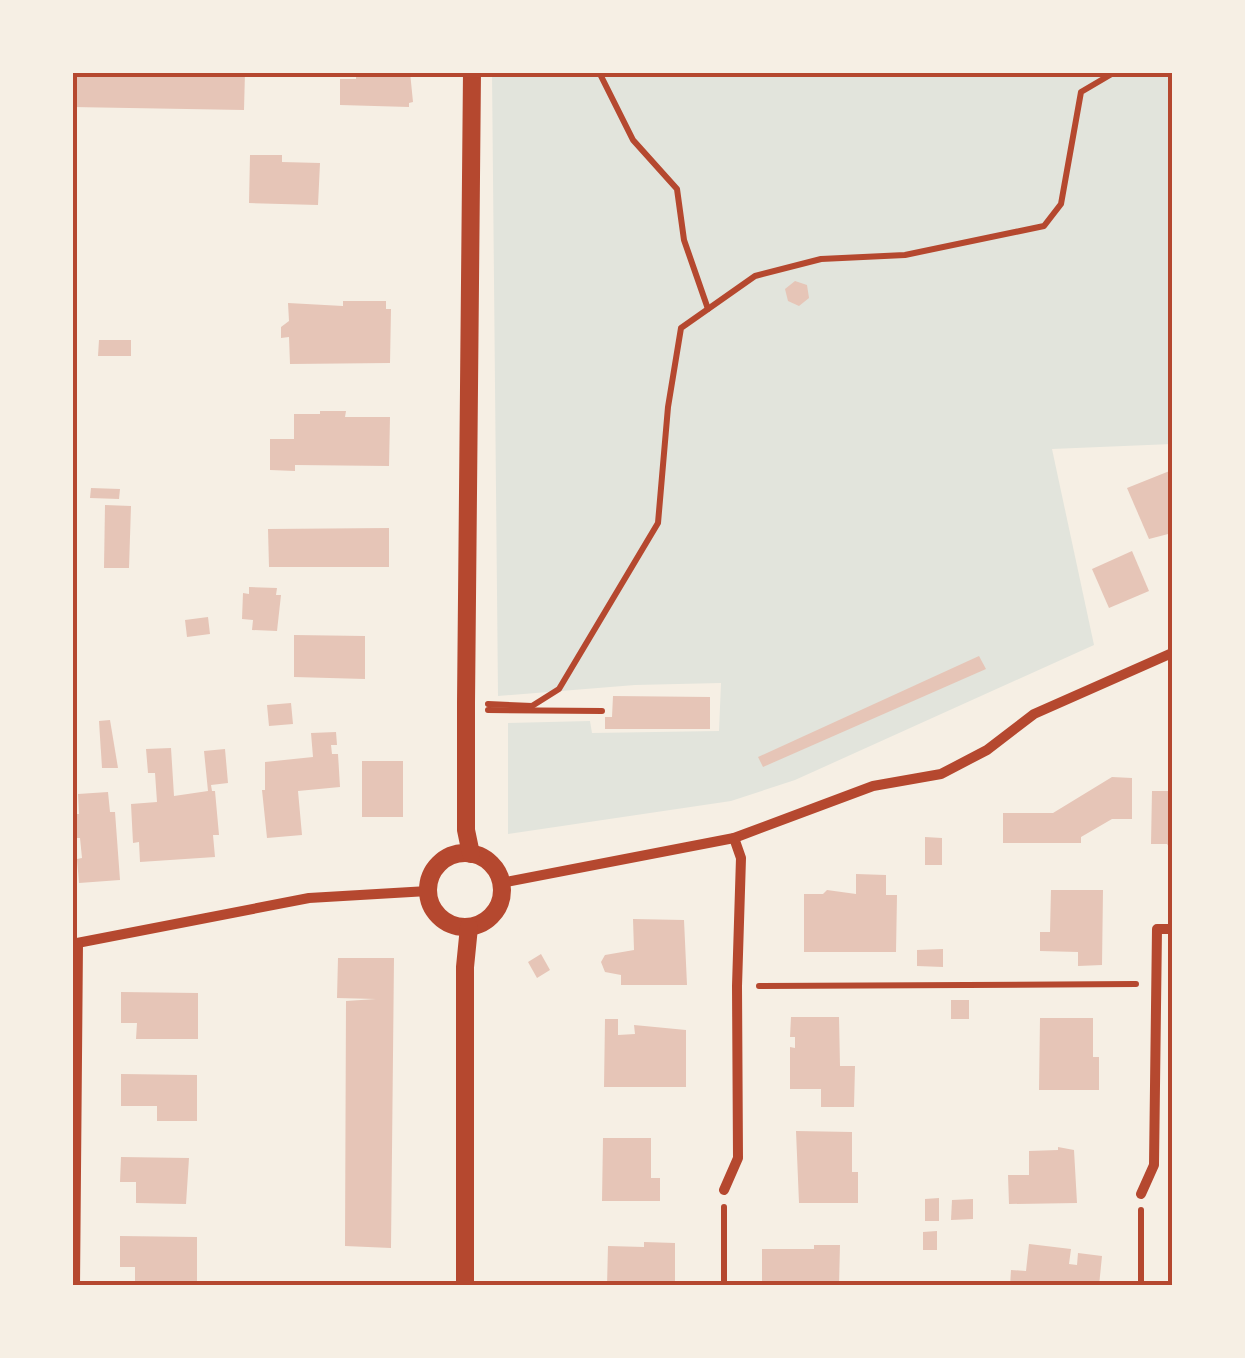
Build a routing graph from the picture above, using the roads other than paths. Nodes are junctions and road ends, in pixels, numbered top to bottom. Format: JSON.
{"nodes":[{"id":1,"x":472,"y":72,"type":"edge"},
{"id":2,"x":1172,"y":653,"type":"edge"},
{"id":3,"x":734,"y":838,"type":"junction"},
{"id":4,"x":471,"y":854,"type":"junction"},
{"id":5,"x":502,"y":883,"type":"junction"},
{"id":6,"x":428,"y":891,"type":"junction"},
{"id":7,"x":468,"y":927,"type":"junction"},
{"id":8,"x":1172,"y":929,"type":"edge"},
{"id":9,"x":75,"y":944,"type":"edge"},
{"id":10,"x":724,"y":1190,"type":"road end"},
{"id":11,"x":1141,"y":1194,"type":"road end"},
{"id":12,"x":75,"y":1286,"type":"edge"},
{"id":13,"x":465,"y":1286,"type":"edge"}],
"edges":[{"from":1,"to":4,"type":"street"},
{"from":2,"to":3,"type":"street"},
{"from":3,"to":5,"type":"street"},
{"from":3,"to":10,"type":"street"},
{"from":4,"to":5,"type":"street"},
{"from":4,"to":6,"type":"street"},
{"from":5,"to":7,"type":"street"},
{"from":6,"to":7,"type":"street"},
{"from":6,"to":9,"type":"street"},
{"from":7,"to":13,"type":"street"},
{"from":8,"to":11,"type":"street"},
{"from":9,"to":12,"type":"street"}]}
